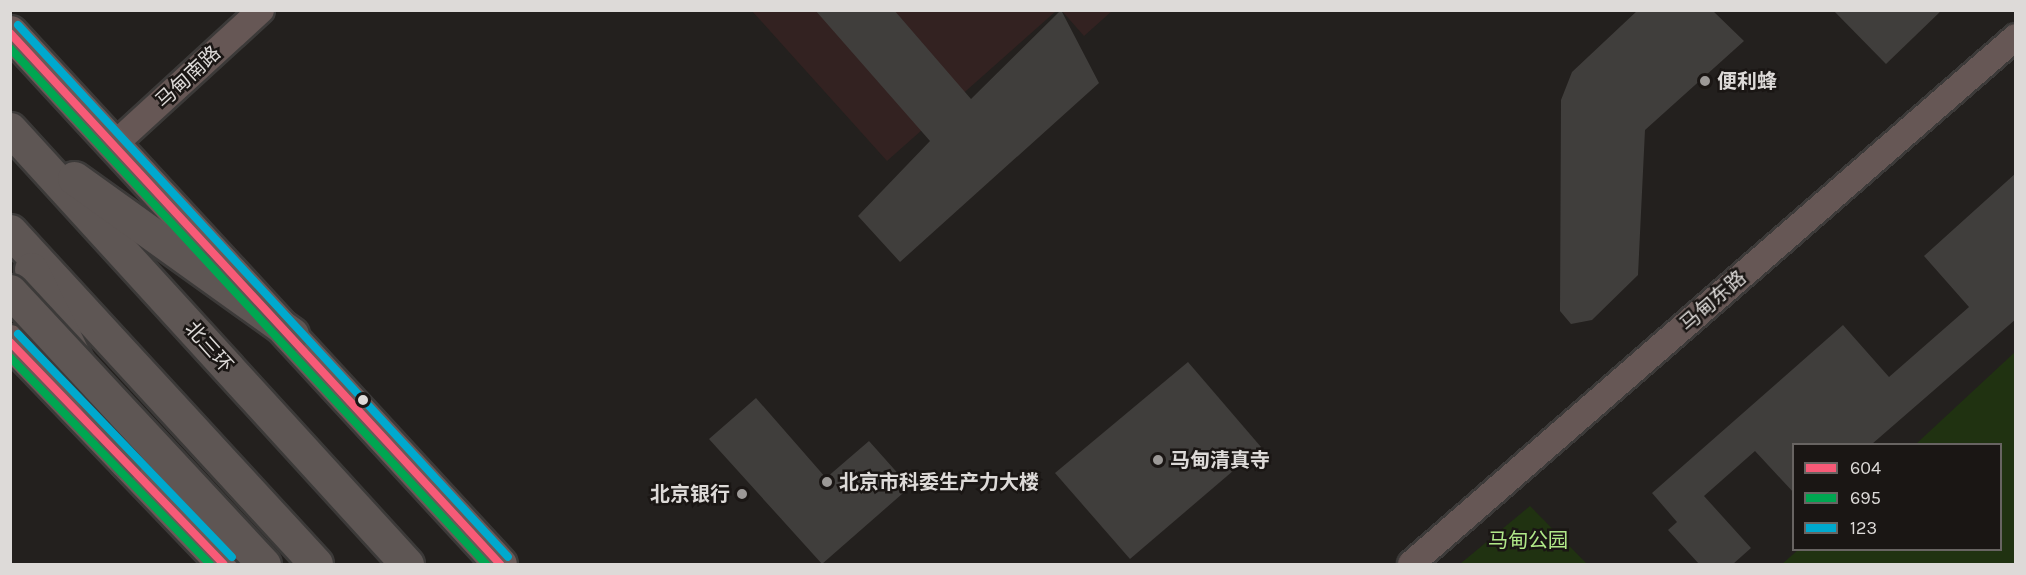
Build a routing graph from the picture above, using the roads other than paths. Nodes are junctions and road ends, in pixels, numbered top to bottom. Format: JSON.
{"nodes":[{"id":1,"x":261,"y":10,"type":"edge"},
{"id":2,"x":10,"y":32,"type":"edge"},
{"id":3,"x":2016,"y":37,"type":"edge"},
{"id":4,"x":16,"y":135,"type":"edge"},
{"id":5,"x":115,"y":144,"type":"junction"},
{"id":6,"x":13,"y":233,"type":"edge"},
{"id":7,"x":10,"y":291,"type":"edge"},
{"id":8,"x":292,"y":334,"type":"junction"},
{"id":9,"x":10,"y":341,"type":"edge"},
{"id":10,"x":126,"y":462,"type":"junction"},
{"id":11,"x":224,"y":564,"type":"edge"},
{"id":12,"x":264,"y":564,"type":"edge"},
{"id":13,"x":316,"y":564,"type":"edge"},
{"id":14,"x":407,"y":564,"type":"edge"},
{"id":15,"x":500,"y":564,"type":"edge"},
{"id":16,"x":1411,"y":564,"type":"edge"}],
"edges":[{"from":1,"to":5,"type":"street","name":"马甸南路"},
{"from":2,"to":5,"type":"street"},
{"from":3,"to":16,"type":"street","name":"马甸东路"},
{"from":4,"to":8,"type":"highway"},
{"from":4,"to":14,"type":"highway","name":"北三环"},
{"from":5,"to":8,"type":"street"},
{"from":6,"to":10,"type":"highway"},
{"from":6,"to":13,"type":"highway"},
{"from":7,"to":12,"type":"highway","bridge":true},
{"from":8,"to":15,"type":"street"},
{"from":9,"to":10,"type":"street"},
{"from":10,"to":11,"type":"street"}]}
